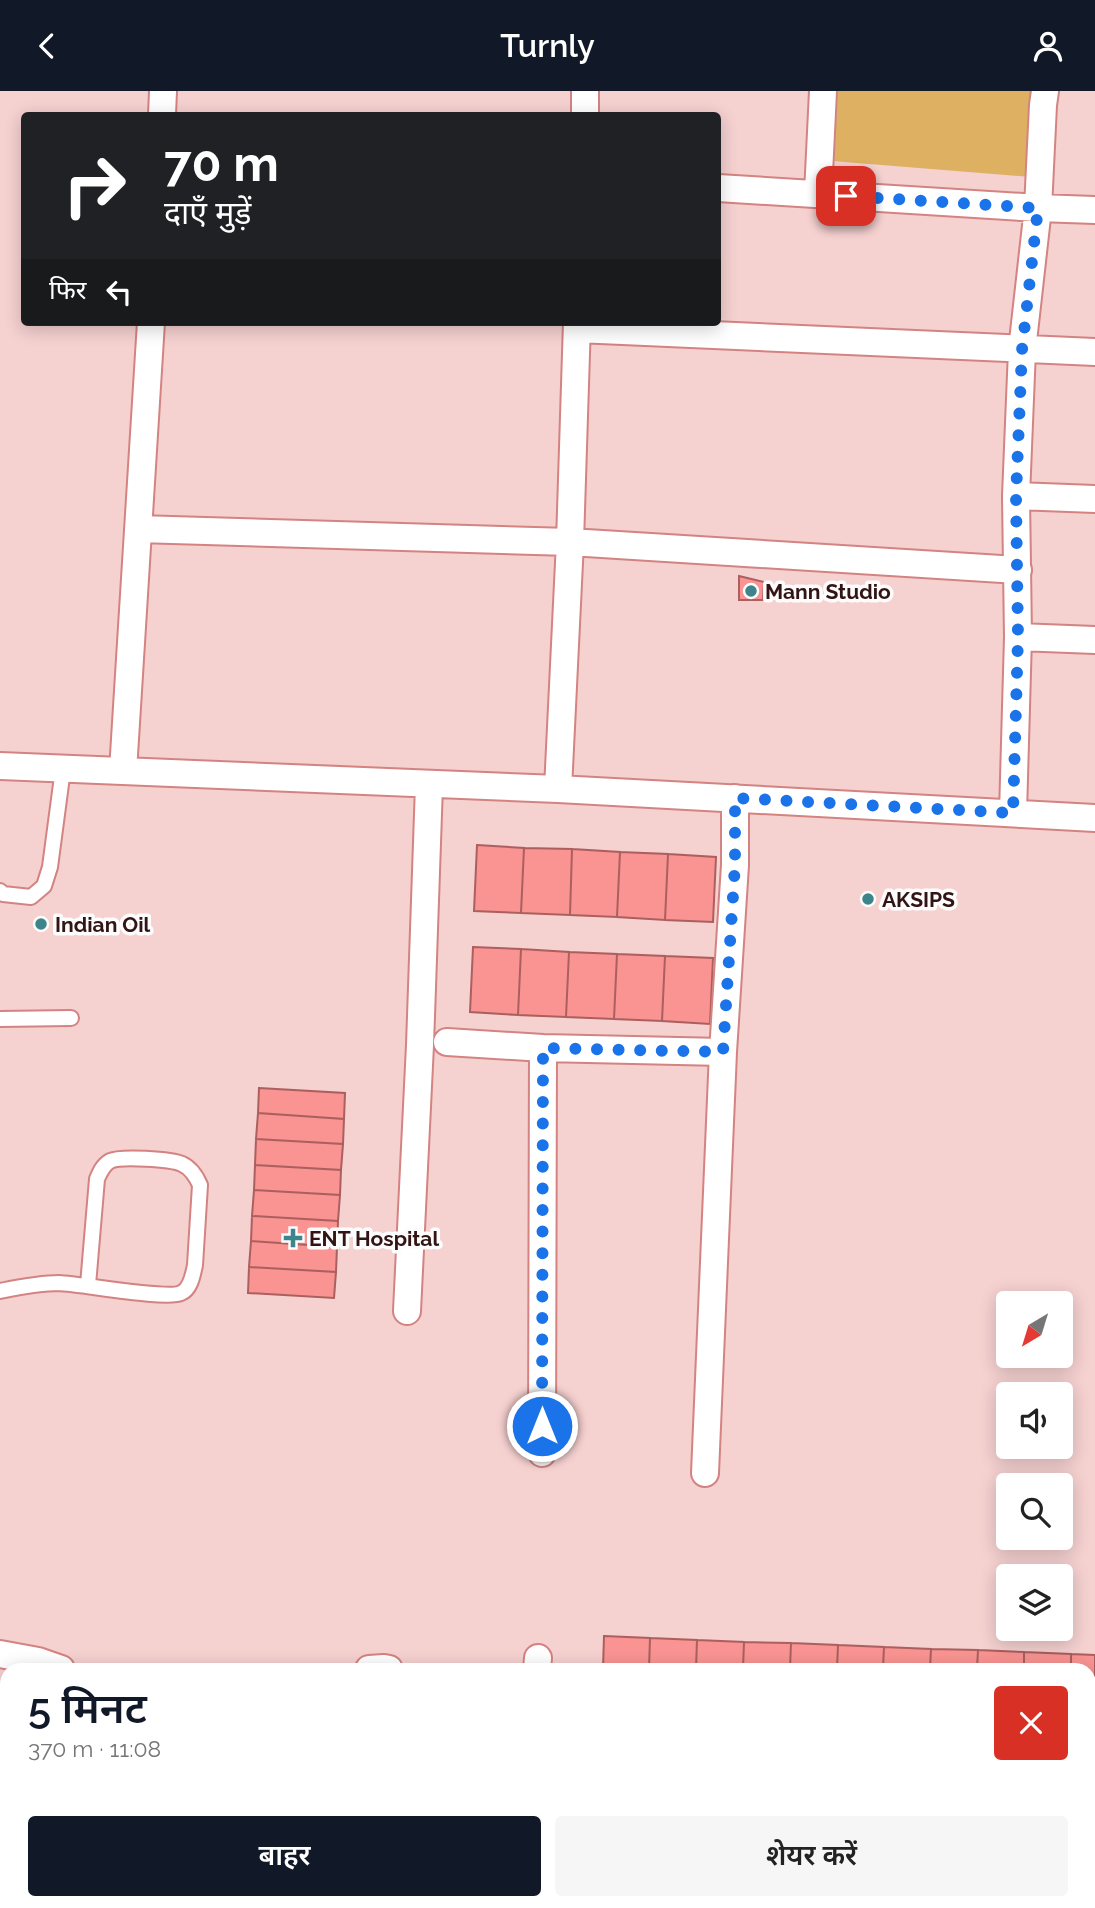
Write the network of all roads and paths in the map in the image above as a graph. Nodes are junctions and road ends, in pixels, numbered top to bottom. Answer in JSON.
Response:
{"nodes":[{"id":1,"x":163,"y":91,"type":"edge"},
{"id":2,"x":585,"y":91,"type":"edge"},
{"id":3,"x":823,"y":91,"type":"edge"},
{"id":4,"x":1045,"y":91,"type":"edge"},
{"id":5,"x":162,"y":112,"type":"edge"},
{"id":6,"x":584,"y":112,"type":"edge"},
{"id":7,"x":721,"y":188,"type":"edge"},
{"id":8,"x":818,"y":194,"type":"junction"},
{"id":9,"x":1038,"y":208,"type":"junction"},
{"id":10,"x":1095,"y":210,"type":"edge"},
{"id":11,"x":151,"y":326,"type":"edge"},
{"id":12,"x":577,"y":326,"type":"edge"},
{"id":13,"x":595,"y":326,"type":"edge"},
{"id":14,"x":1022,"y":350,"type":"junction"},
{"id":15,"x":1095,"y":352,"type":"edge"},
{"id":16,"x":1016,"y":496,"type":"junction"},
{"id":17,"x":1095,"y":499,"type":"edge"},
{"id":18,"x":138,"y":529,"type":"junction"},
{"id":19,"x":570,"y":542,"type":"junction"},
{"id":20,"x":1018,"y":570,"type":"junction"},
{"id":21,"x":1018,"y":637,"type":"junction"},
{"id":22,"x":1095,"y":641,"type":"edge"},
{"id":23,"x":0,"y":766,"type":"edge"},
{"id":24,"x":63,"y":769,"type":"junction"},
{"id":25,"x":123,"y":771,"type":"junction"},
{"id":26,"x":429,"y":785,"type":"junction"},
{"id":27,"x":558,"y":789,"type":"junction"},
{"id":28,"x":735,"y":798,"type":"junction"},
{"id":29,"x":1013,"y":813,"type":"junction"},
{"id":30,"x":1095,"y":818,"type":"edge"},
{"id":31,"x":0,"y":891,"type":"edge"},
{"id":32,"x":71,"y":1018,"type":"dead end"},
{"id":33,"x":0,"y":1019,"type":"edge"},
{"id":34,"x":447,"y":1042,"type":"dead end"},
{"id":35,"x":543,"y":1048,"type":"junction"},
{"id":36,"x":723,"y":1052,"type":"junction"},
{"id":37,"x":88,"y":1285,"type":"junction"},
{"id":38,"x":0,"y":1291,"type":"edge"},
{"id":39,"x":407,"y":1311,"type":"dead end"},
{"id":40,"x":542,"y":1453,"type":"dead end"},
{"id":41,"x":705,"y":1473,"type":"dead end"},
{"id":42,"x":0,"y":1654,"type":"edge"},
{"id":43,"x":44,"y":1663,"type":"edge"}],
"edges":[{"from":1,"to":5,"type":"street"},
{"from":2,"to":6,"type":"street"},
{"from":3,"to":8,"type":"street"},
{"from":4,"to":9,"type":"street"},
{"from":7,"to":8,"type":"street"},
{"from":8,"to":9,"type":"street"},
{"from":9,"to":10,"type":"street"},
{"from":9,"to":14,"type":"street"},
{"from":11,"to":18,"type":"street"},
{"from":12,"to":19,"type":"street"},
{"from":13,"to":14,"type":"street"},
{"from":14,"to":15,"type":"street"},
{"from":14,"to":16,"type":"street"},
{"from":16,"to":17,"type":"street"},
{"from":16,"to":20,"type":"street"},
{"from":18,"to":19,"type":"street"},
{"from":18,"to":25,"type":"street"},
{"from":19,"to":20,"type":"street"},
{"from":19,"to":27,"type":"street"},
{"from":20,"to":21,"type":"street"},
{"from":21,"to":22,"type":"street"},
{"from":21,"to":29,"type":"street"},
{"from":23,"to":24,"type":"street"},
{"from":24,"to":25,"type":"street"},
{"from":24,"to":31,"type":"lane"},
{"from":25,"to":26,"type":"street"},
{"from":26,"to":27,"type":"street"},
{"from":26,"to":39,"type":"street"},
{"from":27,"to":28,"type":"street"},
{"from":28,"to":29,"type":"street"},
{"from":28,"to":36,"type":"street"},
{"from":29,"to":30,"type":"street"},
{"from":32,"to":33,"type":"lane"},
{"from":34,"to":35,"type":"street"},
{"from":35,"to":36,"type":"street"},
{"from":35,"to":40,"type":"street"},
{"from":36,"to":41,"type":"street"},
{"from":37,"to":37,"type":"lane"},
{"from":37,"to":38,"type":"lane"},
{"from":42,"to":43,"type":"street"}]}
